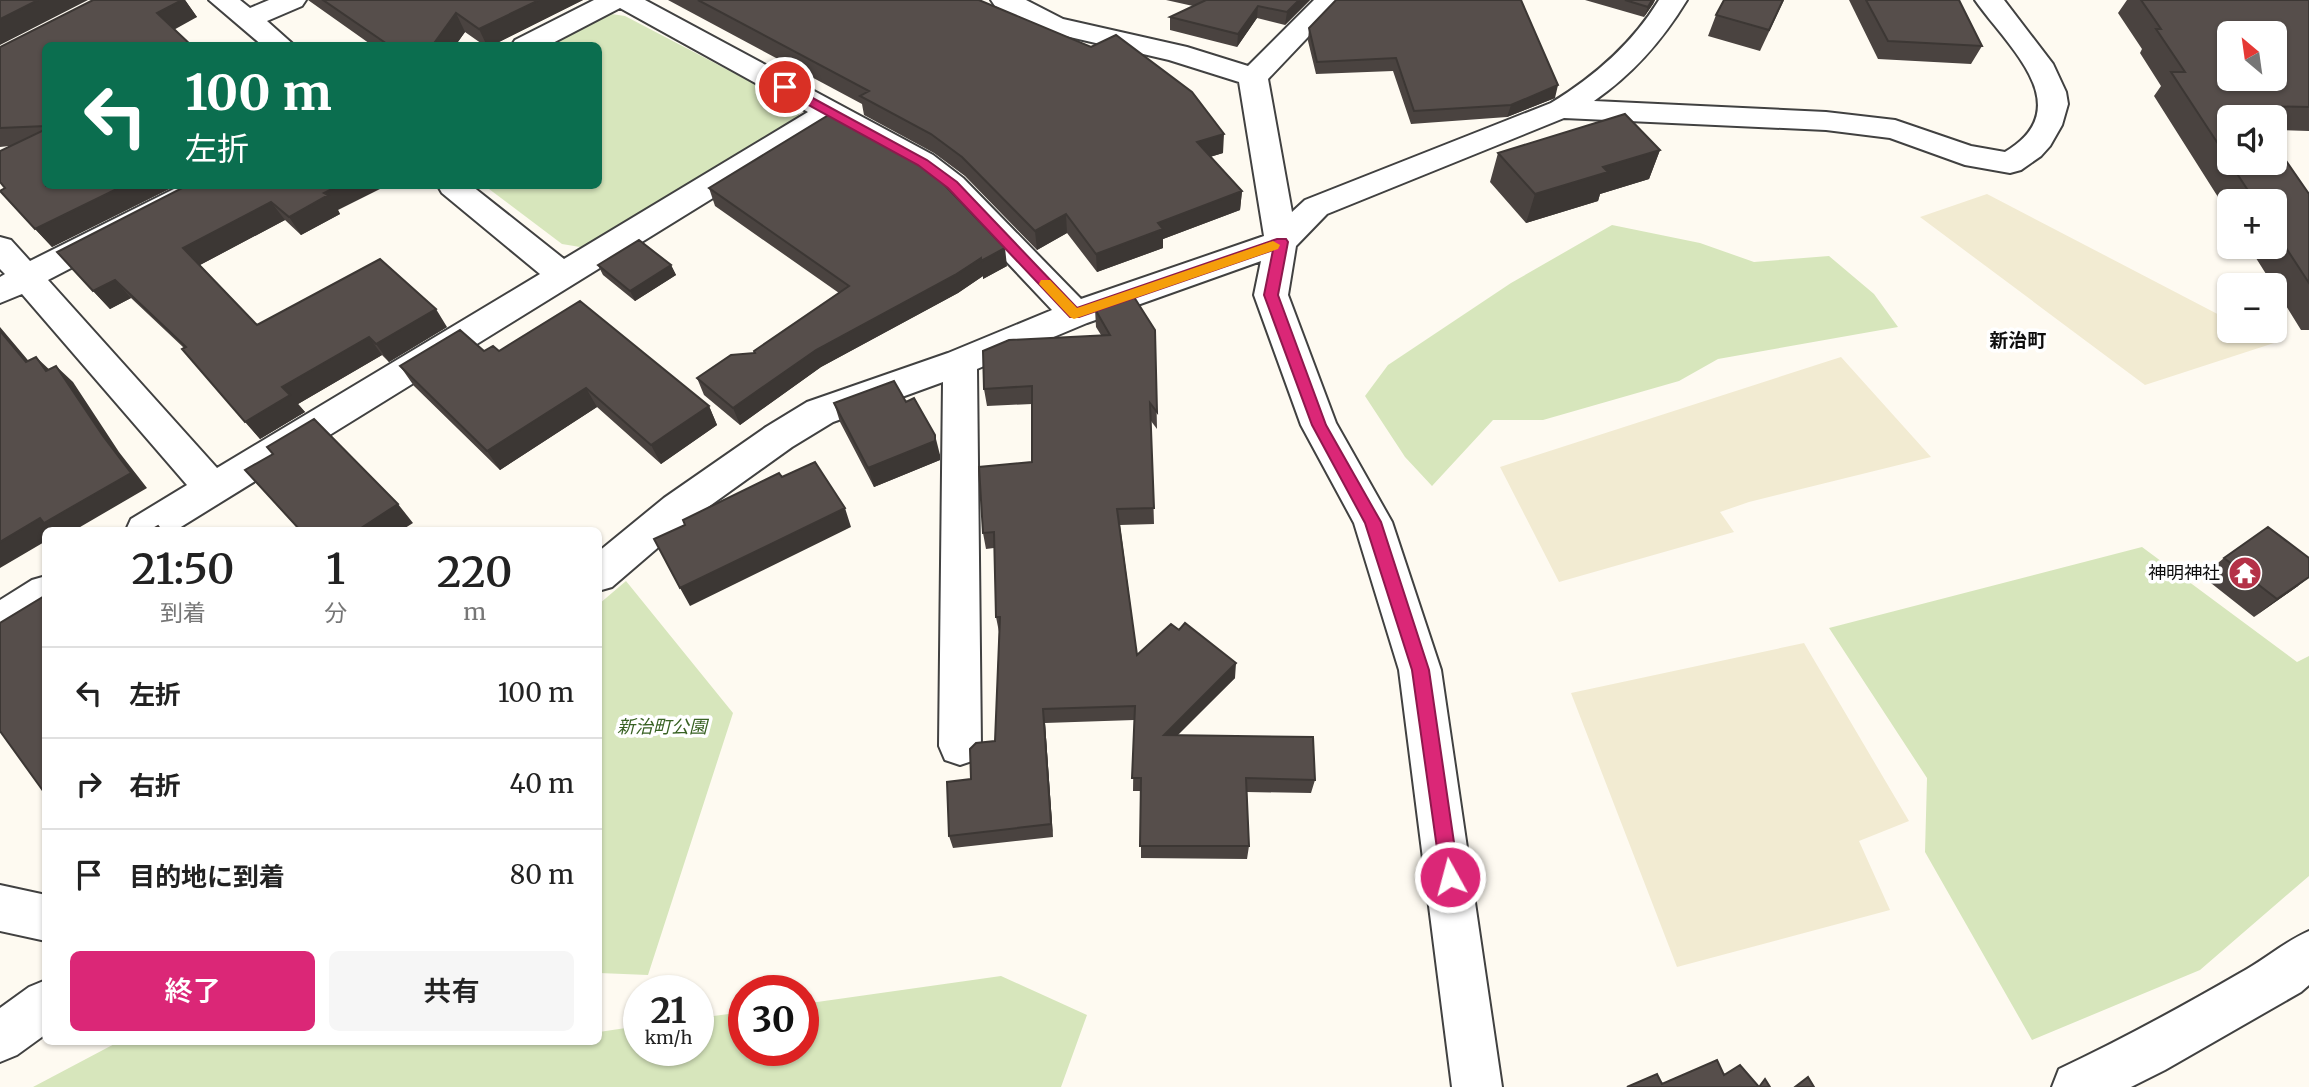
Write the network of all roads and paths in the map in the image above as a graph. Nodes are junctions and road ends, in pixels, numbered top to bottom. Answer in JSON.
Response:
{"nodes":[{"id":1,"x":223,"y":0,"type":"edge"},
{"id":2,"x":292,"y":0,"type":"edge"},
{"id":3,"x":615,"y":0,"type":"edge"},
{"id":4,"x":625,"y":0,"type":"edge"},
{"id":5,"x":1005,"y":0,"type":"edge"},
{"id":6,"x":1329,"y":0,"type":"edge"},
{"id":7,"x":1673,"y":0,"type":"edge"},
{"id":8,"x":1989,"y":0,"type":"edge"},
{"id":9,"x":249,"y":19,"type":"junction"},
{"id":10,"x":276,"y":42,"type":"edge"},
{"id":11,"x":533,"y":42,"type":"edge"},
{"id":12,"x":1254,"y":77,"type":"junction"},
{"id":13,"x":1561,"y":109,"type":"junction"},
{"id":14,"x":830,"y":112,"type":"junction"},
{"id":15,"x":198,"y":189,"type":"edge"},
{"id":16,"x":457,"y":189,"type":"edge"},
{"id":17,"x":1282,"y":242,"type":"junction"},
{"id":18,"x":0,"y":248,"type":"edge"},
{"id":19,"x":563,"y":275,"type":"junction"},
{"id":20,"x":13,"y":285,"type":"edge"},
{"id":21,"x":1074,"y":314,"type":"junction"},
{"id":22,"x":960,"y":362,"type":"junction"},
{"id":23,"x":212,"y":488,"type":"junction"},
{"id":24,"x":150,"y":527,"type":"edge"},
{"id":25,"x":602,"y":572,"type":"edge"},
{"id":26,"x":42,"y":595,"type":"edge"},
{"id":27,"x":0,"y":621,"type":"edge"},
{"id":28,"x":960,"y":747,"type":"dead end"},
{"id":29,"x":0,"y":908,"type":"edge"},
{"id":30,"x":42,"y":917,"type":"edge"},
{"id":31,"x":2309,"y":955,"type":"edge"},
{"id":32,"x":42,"y":1007,"type":"edge"},
{"id":33,"x":0,"y":1038,"type":"edge"},
{"id":34,"x":1477,"y":1087,"type":"edge"},
{"id":35,"x":2077,"y":1087,"type":"edge"}],
"edges":[{"from":1,"to":9,"type":"street"},
{"from":2,"to":9,"type":"street"},
{"from":3,"to":11,"type":"street"},
{"from":4,"to":14,"type":"street"},
{"from":5,"to":12,"type":"street"},
{"from":6,"to":12,"type":"street"},
{"from":7,"to":13,"type":"street"},
{"from":8,"to":13,"type":"street"},
{"from":9,"to":10,"type":"street"},
{"from":12,"to":17,"type":"street"},
{"from":13,"to":17,"type":"street"},
{"from":14,"to":19,"type":"street"},
{"from":14,"to":21,"type":"street"},
{"from":15,"to":20,"type":"street"},
{"from":16,"to":19,"type":"street"},
{"from":17,"to":21,"type":"street"},
{"from":17,"to":34,"type":"street"},
{"from":18,"to":20,"type":"street"},
{"from":19,"to":23,"type":"street"},
{"from":20,"to":23,"type":"street"},
{"from":21,"to":22,"type":"street"},
{"from":22,"to":25,"type":"street"},
{"from":22,"to":28,"type":"street"},
{"from":23,"to":24,"type":"street"},
{"from":26,"to":27,"type":"street"},
{"from":29,"to":30,"type":"street"},
{"from":31,"to":35,"type":"street"},
{"from":32,"to":33,"type":"street"}]}
